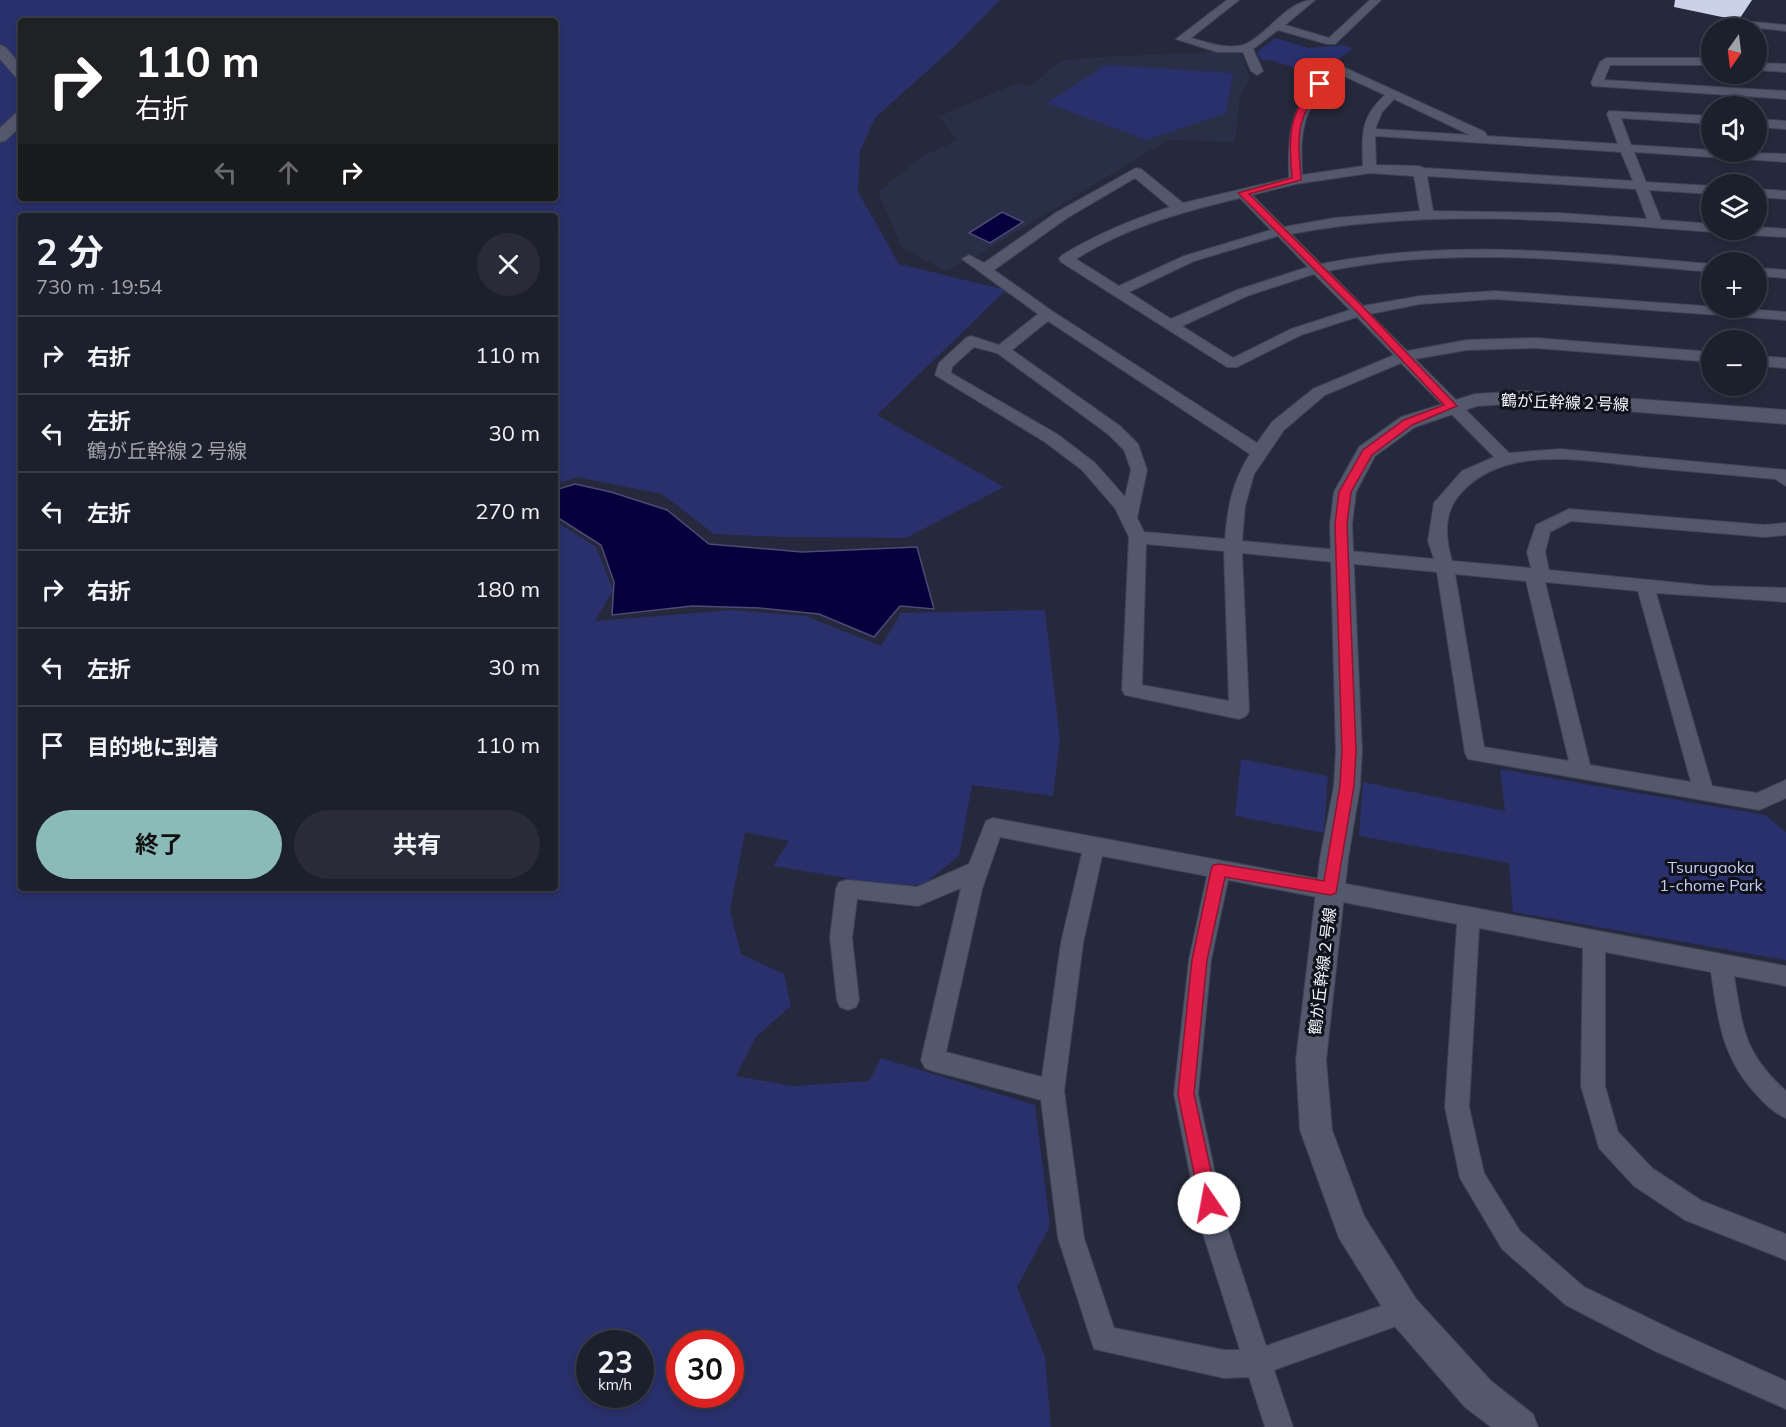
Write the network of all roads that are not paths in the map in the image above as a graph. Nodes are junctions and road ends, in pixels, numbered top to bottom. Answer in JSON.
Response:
{"nodes":[{"id":1,"x":1234,"y":0,"type":"edge"},
{"id":2,"x":1310,"y":0,"type":"edge"},
{"id":3,"x":1376,"y":0,"type":"edge"},
{"id":4,"x":1277,"y":26,"type":"junction"},
{"id":5,"x":1767,"y":26,"type":"edge"},
{"id":6,"x":1786,"y":28,"type":"edge"},
{"id":7,"x":1247,"y":48,"type":"junction"},
{"id":8,"x":0,"y":50,"type":"edge"},
{"id":9,"x":1701,"y":61,"type":"edge"},
{"id":10,"x":1767,"y":67,"type":"edge"},
{"id":11,"x":1786,"y":68,"type":"edge"},
{"id":12,"x":18,"y":71,"type":"edge"},
{"id":13,"x":1257,"y":71,"type":"dead end"},
{"id":14,"x":1740,"y":88,"type":"junction"},
{"id":15,"x":1393,"y":94,"type":"junction"},
{"id":16,"x":1786,"y":95,"type":"edge"},
{"id":17,"x":1744,"y":96,"type":"edge"},
{"id":18,"x":1701,"y":119,"type":"edge"},
{"id":19,"x":18,"y":120,"type":"edge"},
{"id":20,"x":1767,"y":124,"type":"edge"},
{"id":21,"x":1786,"y":125,"type":"edge"},
{"id":22,"x":1368,"y":132,"type":"junction"},
{"id":23,"x":0,"y":138,"type":"edge"},
{"id":24,"x":1489,"y":140,"type":"junction"},
{"id":25,"x":1625,"y":148,"type":"junction"},
{"id":26,"x":1786,"y":158,"type":"edge"},
{"id":27,"x":1370,"y":169,"type":"junction"},
{"id":28,"x":1419,"y":170,"type":"junction"},
{"id":29,"x":1296,"y":180,"type":"junction"},
{"id":30,"x":1641,"y":186,"type":"junction"},
{"id":31,"x":1701,"y":189,"type":"edge"},
{"id":32,"x":1243,"y":193,"type":"junction"},
{"id":33,"x":1767,"y":194,"type":"edge"},
{"id":34,"x":1786,"y":195,"type":"edge"},
{"id":35,"x":1180,"y":208,"type":"junction"},
{"id":36,"x":1427,"y":213,"type":"junction"},
{"id":37,"x":1656,"y":224,"type":"junction"},
{"id":38,"x":1701,"y":227,"type":"edge"},
{"id":39,"x":1280,"y":230,"type":"junction"},
{"id":40,"x":1767,"y":233,"type":"edge"},
{"id":41,"x":1786,"y":234,"type":"edge"},
{"id":42,"x":969,"y":259,"type":"dead end"},
{"id":43,"x":1701,"y":267,"type":"edge"},
{"id":44,"x":1317,"y":269,"type":"junction"},
{"id":45,"x":984,"y":270,"type":"junction"},
{"id":46,"x":1767,"y":273,"type":"edge"},
{"id":47,"x":1786,"y":274,"type":"edge"},
{"id":48,"x":1118,"y":292,"type":"junction"},
{"id":49,"x":1362,"y":311,"type":"junction"},
{"id":50,"x":1047,"y":314,"type":"junction"},
{"id":51,"x":1786,"y":316,"type":"edge"},
{"id":52,"x":1171,"y":325,"type":"junction"},
{"id":53,"x":1002,"y":350,"type":"junction"},
{"id":54,"x":1404,"y":356,"type":"junction"},
{"id":55,"x":1701,"y":356,"type":"edge"},
{"id":56,"x":1767,"y":362,"type":"edge"},
{"id":57,"x":1786,"y":363,"type":"edge"},
{"id":58,"x":1452,"y":406,"type":"junction"},
{"id":59,"x":1786,"y":417,"type":"edge"},
{"id":60,"x":1258,"y":452,"type":"junction"},
{"id":61,"x":1505,"y":459,"type":"junction"},
{"id":62,"x":1786,"y":480,"type":"edge"},
{"id":63,"x":1129,"y":518,"type":"junction"},
{"id":64,"x":1786,"y":529,"type":"edge"},
{"id":65,"x":1138,"y":537,"type":"junction"},
{"id":66,"x":1233,"y":546,"type":"junction"},
{"id":67,"x":1342,"y":557,"type":"junction"},
{"id":68,"x":1445,"y":567,"type":"junction"},
{"id":69,"x":1538,"y":575,"type":"junction"},
{"id":70,"x":1645,"y":586,"type":"junction"},
{"id":71,"x":1784,"y":597,"type":"edge"},
{"id":72,"x":1582,"y":772,"type":"junction"},
{"id":73,"x":1786,"y":788,"type":"edge"},
{"id":74,"x":1704,"y":793,"type":"junction"},
{"id":75,"x":1094,"y":847,"type":"junction"},
{"id":76,"x":978,"y":870,"type":"junction"},
{"id":77,"x":1219,"y":870,"type":"junction"},
{"id":78,"x":1331,"y":889,"type":"junction"},
{"id":79,"x":1469,"y":916,"type":"junction"},
{"id":80,"x":1594,"y":940,"type":"junction"},
{"id":81,"x":1721,"y":963,"type":"junction"},
{"id":82,"x":1786,"y":976,"type":"edge"},
{"id":83,"x":848,"y":1000,"type":"dead end"},
{"id":84,"x":1052,"y":1091,"type":"junction"},
{"id":85,"x":1786,"y":1106,"type":"edge"},
{"id":86,"x":1786,"y":1247,"type":"edge"},
{"id":87,"x":1404,"y":1311,"type":"junction"},
{"id":88,"x":1257,"y":1363,"type":"junction"},
{"id":89,"x":1786,"y":1395,"type":"edge"},
{"id":90,"x":1279,"y":1427,"type":"edge"},
{"id":91,"x":1520,"y":1427,"type":"edge"}],
"edges":[{"from":1,"to":7,"type":"street"},
{"from":2,"to":4,"type":"street"},
{"from":3,"to":4,"type":"street"},
{"from":4,"to":7,"type":"street"},
{"from":5,"to":6,"type":"street"},
{"from":7,"to":13,"type":"street"},
{"from":8,"to":12,"type":"street"},
{"from":9,"to":14,"type":"street"},
{"from":10,"to":11,"type":"street"},
{"from":14,"to":16,"type":"street"},
{"from":14,"to":17,"type":"street"},
{"from":15,"to":22,"type":"street"},
{"from":15,"to":24,"type":"street"},
{"from":15,"to":29,"type":"street"},
{"from":18,"to":25,"type":"street"},
{"from":19,"to":23,"type":"street"},
{"from":20,"to":21,"type":"street"},
{"from":22,"to":24,"type":"street"},
{"from":22,"to":27,"type":"street"},
{"from":24,"to":25,"type":"street"},
{"from":25,"to":26,"type":"street"},
{"from":25,"to":30,"type":"street"},
{"from":27,"to":28,"type":"street"},
{"from":27,"to":29,"type":"street"},
{"from":28,"to":30,"type":"street"},
{"from":28,"to":36,"type":"street"},
{"from":29,"to":32,"type":"street"},
{"from":30,"to":31,"type":"street"},
{"from":30,"to":37,"type":"street"},
{"from":32,"to":35,"type":"street"},
{"from":32,"to":39,"type":"street"},
{"from":33,"to":34,"type":"street"},
{"from":35,"to":45,"type":"street"},
{"from":35,"to":48,"type":"street"},
{"from":36,"to":37,"type":"street"},
{"from":36,"to":39,"type":"street"},
{"from":37,"to":38,"type":"street"},
{"from":39,"to":44,"type":"street"},
{"from":39,"to":48,"type":"street"},
{"from":40,"to":41,"type":"street"},
{"from":42,"to":45,"type":"street"},
{"from":43,"to":44,"type":"street"},
{"from":44,"to":49,"type":"street"},
{"from":44,"to":52,"type":"street"},
{"from":45,"to":50,"type":"street"},
{"from":46,"to":47,"type":"street"},
{"from":48,"to":52,"type":"street"},
{"from":49,"to":51,"type":"street"},
{"from":49,"to":52,"type":"street"},
{"from":49,"to":54,"type":"street"},
{"from":50,"to":53,"type":"street"},
{"from":50,"to":60,"type":"street"},
{"from":53,"to":63,"type":"street"},
{"from":53,"to":63,"type":"street"},
{"from":54,"to":55,"type":"street"},
{"from":54,"to":58,"type":"street"},
{"from":54,"to":60,"type":"street"},
{"from":56,"to":57,"type":"street"},
{"from":58,"to":59,"type":"street","name":"鶴が丘幹線２号線"},
{"from":58,"to":61,"type":"street"},
{"from":58,"to":67,"type":"street","name":"鶴が丘幹線２号線"},
{"from":60,"to":66,"type":"street"},
{"from":61,"to":62,"type":"street"},
{"from":61,"to":68,"type":"street"},
{"from":63,"to":65,"type":"street"},
{"from":64,"to":69,"type":"street"},
{"from":65,"to":66,"type":"street"},
{"from":65,"to":66,"type":"street"},
{"from":66,"to":67,"type":"street"},
{"from":67,"to":68,"type":"street"},
{"from":67,"to":78,"type":"street","name":"鶴が丘幹線２号線"},
{"from":68,"to":69,"type":"street"},
{"from":68,"to":72,"type":"street"},
{"from":69,"to":70,"type":"street"},
{"from":69,"to":72,"type":"street"},
{"from":70,"to":71,"type":"street"},
{"from":70,"to":74,"type":"street"},
{"from":72,"to":74,"type":"street"},
{"from":73,"to":74,"type":"street"},
{"from":75,"to":76,"type":"street"},
{"from":75,"to":77,"type":"street"},
{"from":75,"to":84,"type":"street"},
{"from":76,"to":83,"type":"street"},
{"from":76,"to":84,"type":"street"},
{"from":77,"to":78,"type":"street"},
{"from":77,"to":88,"type":"street"},
{"from":78,"to":79,"type":"street"},
{"from":78,"to":87,"type":"street","name":"鶴が丘幹線２号線"},
{"from":79,"to":80,"type":"street"},
{"from":79,"to":89,"type":"street"},
{"from":80,"to":81,"type":"street"},
{"from":80,"to":86,"type":"street"},
{"from":81,"to":82,"type":"street"},
{"from":81,"to":85,"type":"street"},
{"from":84,"to":88,"type":"street"},
{"from":87,"to":88,"type":"street"},
{"from":87,"to":91,"type":"street","name":"鶴が丘幹線２号線"},
{"from":88,"to":90,"type":"street"}]}
